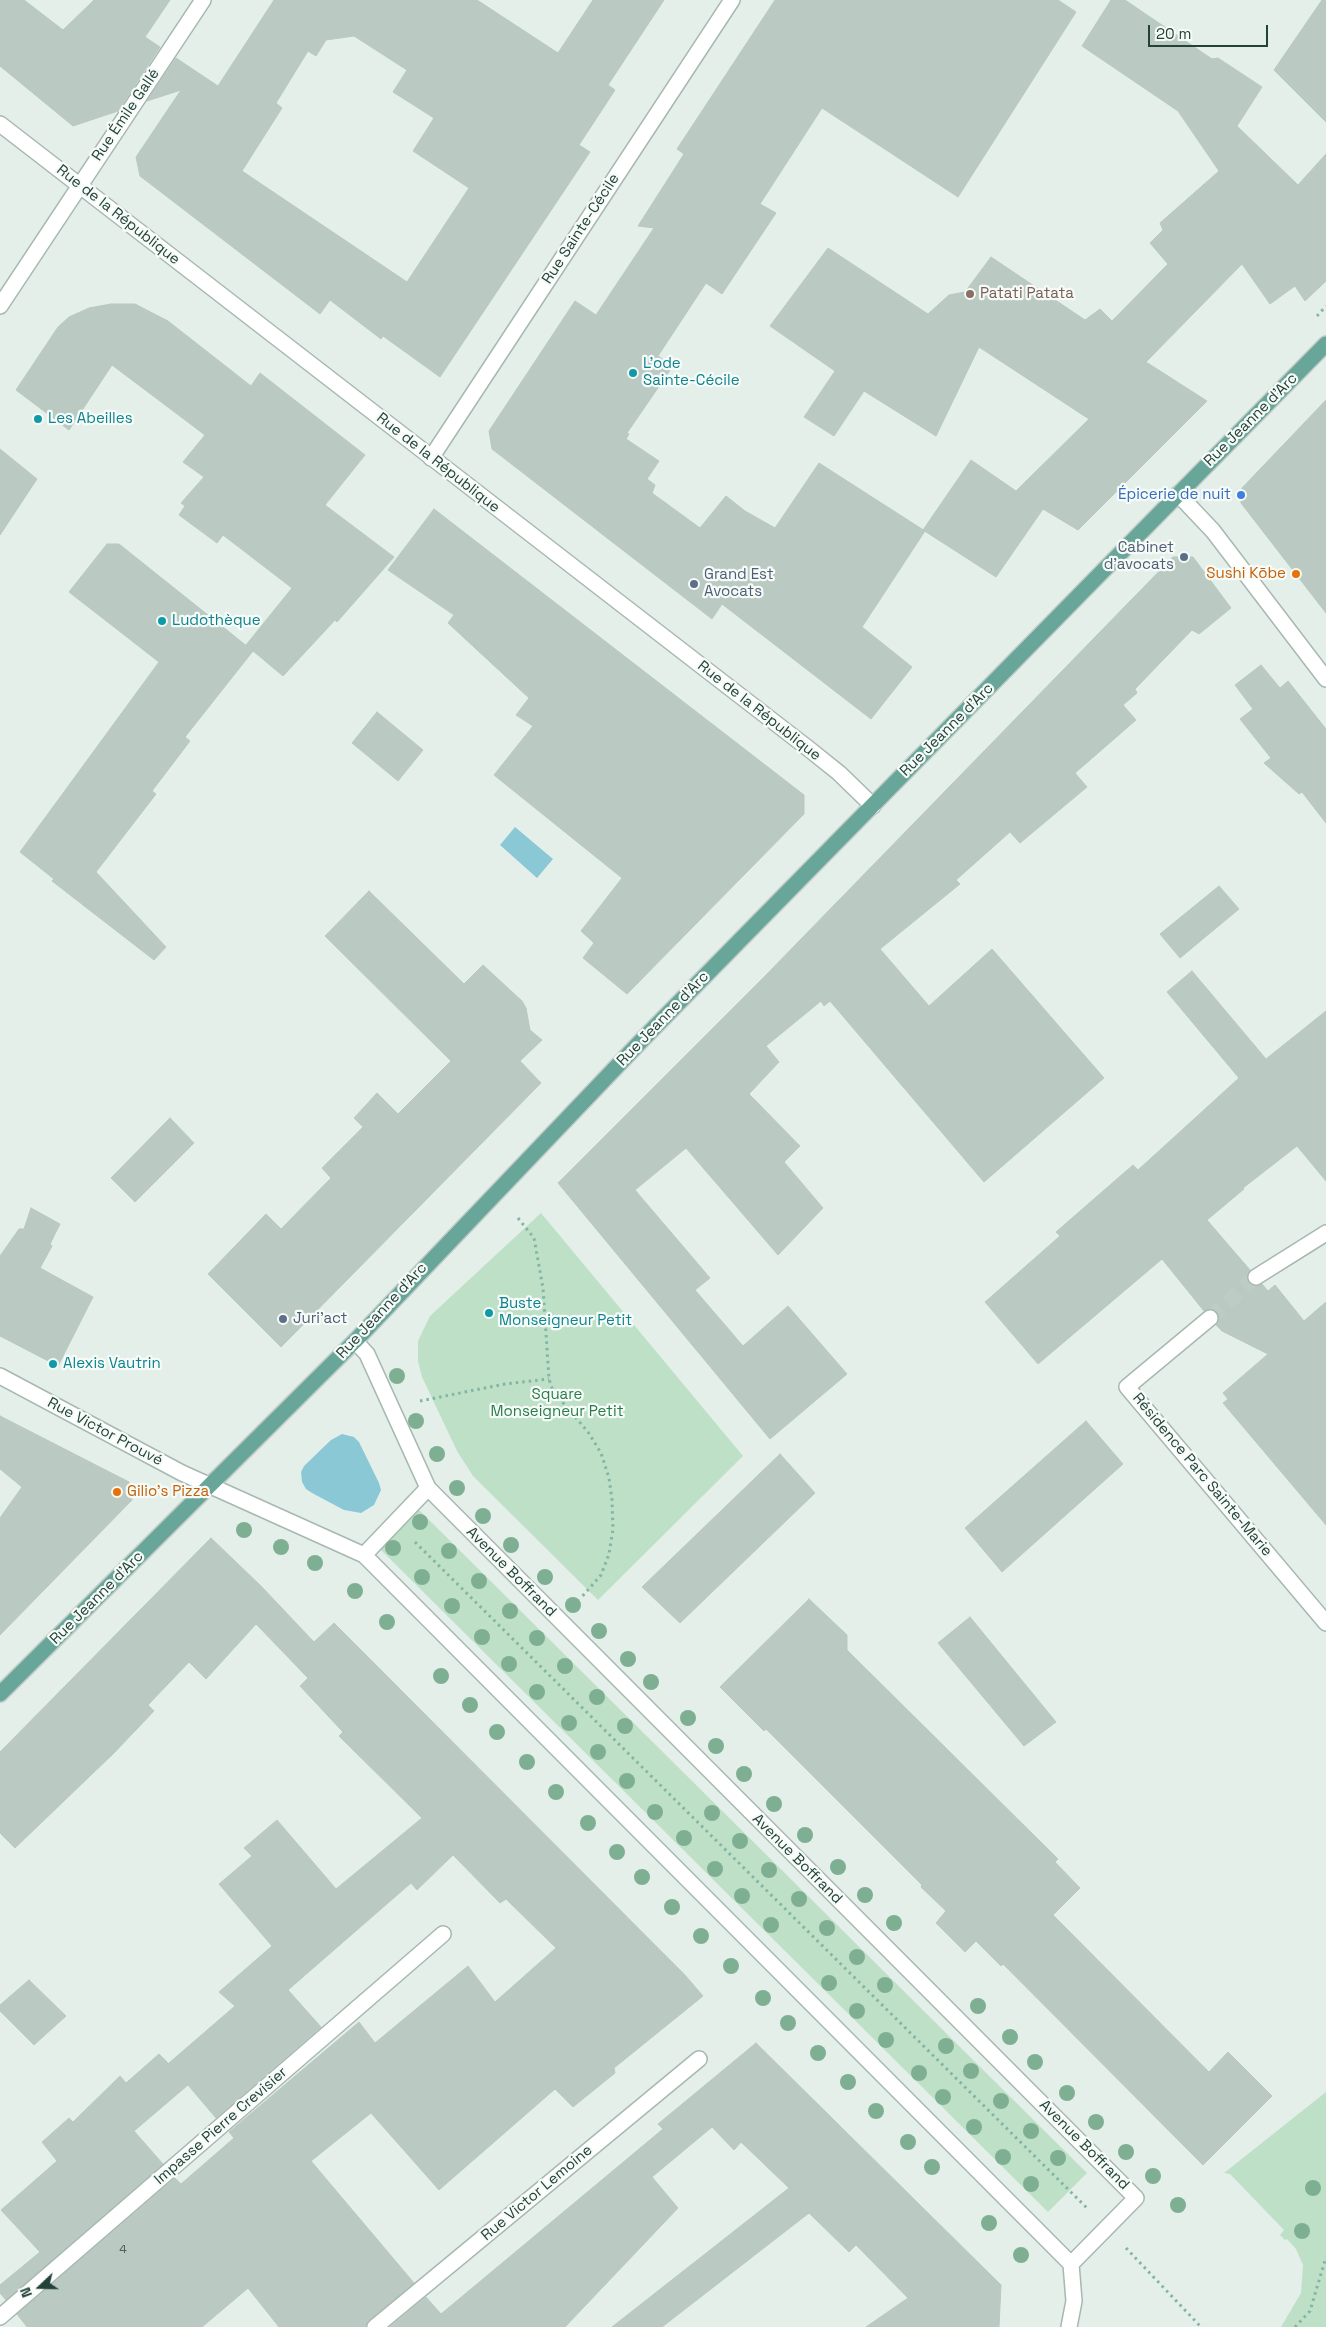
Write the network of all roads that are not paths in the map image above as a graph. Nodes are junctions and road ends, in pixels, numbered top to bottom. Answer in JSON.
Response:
{"nodes":[{"id":1,"x":203,"y":0,"type":"edge"},
{"id":2,"x":732,"y":0,"type":"edge"},
{"id":3,"x":0,"y":124,"type":"edge"},
{"id":4,"x":80,"y":185,"type":"junction"},
{"id":5,"x":0,"y":306,"type":"edge"},
{"id":6,"x":1326,"y":344,"type":"edge"},
{"id":7,"x":431,"y":458,"type":"junction"},
{"id":8,"x":1178,"y":494,"type":"junction"},
{"id":9,"x":1326,"y":679,"type":"edge"},
{"id":10,"x":873,"y":806,"type":"junction"},
{"id":11,"x":1322,"y":1235,"type":"edge"},
{"id":12,"x":1256,"y":1277,"type":"tunnel mouth"},
{"id":13,"x":1210,"y":1318,"type":"tunnel mouth"},
{"id":14,"x":355,"y":1341,"type":"junction"},
{"id":15,"x":0,"y":1376,"type":"edge"},
{"id":16,"x":210,"y":1486,"type":"junction"},
{"id":17,"x":428,"y":1488,"type":"junction"},
{"id":18,"x":364,"y":1555,"type":"junction"},
{"id":19,"x":1326,"y":1623,"type":"edge"},
{"id":20,"x":0,"y":1694,"type":"edge"},
{"id":21,"x":443,"y":1934,"type":"dead end"},
{"id":22,"x":699,"y":2059,"type":"dead end"},
{"id":23,"x":1071,"y":2264,"type":"junction"},
{"id":24,"x":0,"y":2317,"type":"edge"},
{"id":25,"x":375,"y":2327,"type":"edge"},
{"id":26,"x":1069,"y":2327,"type":"edge"}],
"edges":[{"from":1,"to":4,"type":"street","name":"Rue Émile Gallé"},
{"from":2,"to":7,"type":"street","name":"Rue Sainte-Cécile"},
{"from":3,"to":4,"type":"street","name":"Rue de la République"},
{"from":4,"to":5,"type":"street","name":"Rue Émile Gallé"},
{"from":4,"to":7,"type":"street","name":"Rue de la République"},
{"from":6,"to":8,"type":"main road","name":"Rue Jeanne d'Arc"},
{"from":7,"to":10,"type":"street","name":"Rue de la République"},
{"from":8,"to":9,"type":"street"},
{"from":8,"to":10,"type":"main road","name":"Rue Jeanne d'Arc"},
{"from":10,"to":14,"type":"main road","name":"Rue Jeanne d'Arc"},
{"from":11,"to":12,"type":"street"},
{"from":13,"to":19,"type":"street","name":"Résidence Parc Sainte-Marie"},
{"from":14,"to":16,"type":"main road","name":"Rue Jeanne d'Arc"},
{"from":14,"to":17,"type":"street","name":"Avenue Boffrand"},
{"from":15,"to":16,"type":"street","name":"Rue Victor Prouvé"},
{"from":16,"to":18,"type":"street"},
{"from":16,"to":20,"type":"main road","name":"Rue Jeanne d'Arc"},
{"from":17,"to":18,"type":"street"},
{"from":17,"to":23,"type":"street","name":"Avenue Boffrand"},
{"from":18,"to":23,"type":"street"},
{"from":21,"to":24,"type":"street","name":"Impasse Pierre Crevisier"},
{"from":22,"to":25,"type":"street","name":"Rue Victor Lemoine"},
{"from":23,"to":26,"type":"street"}]}
